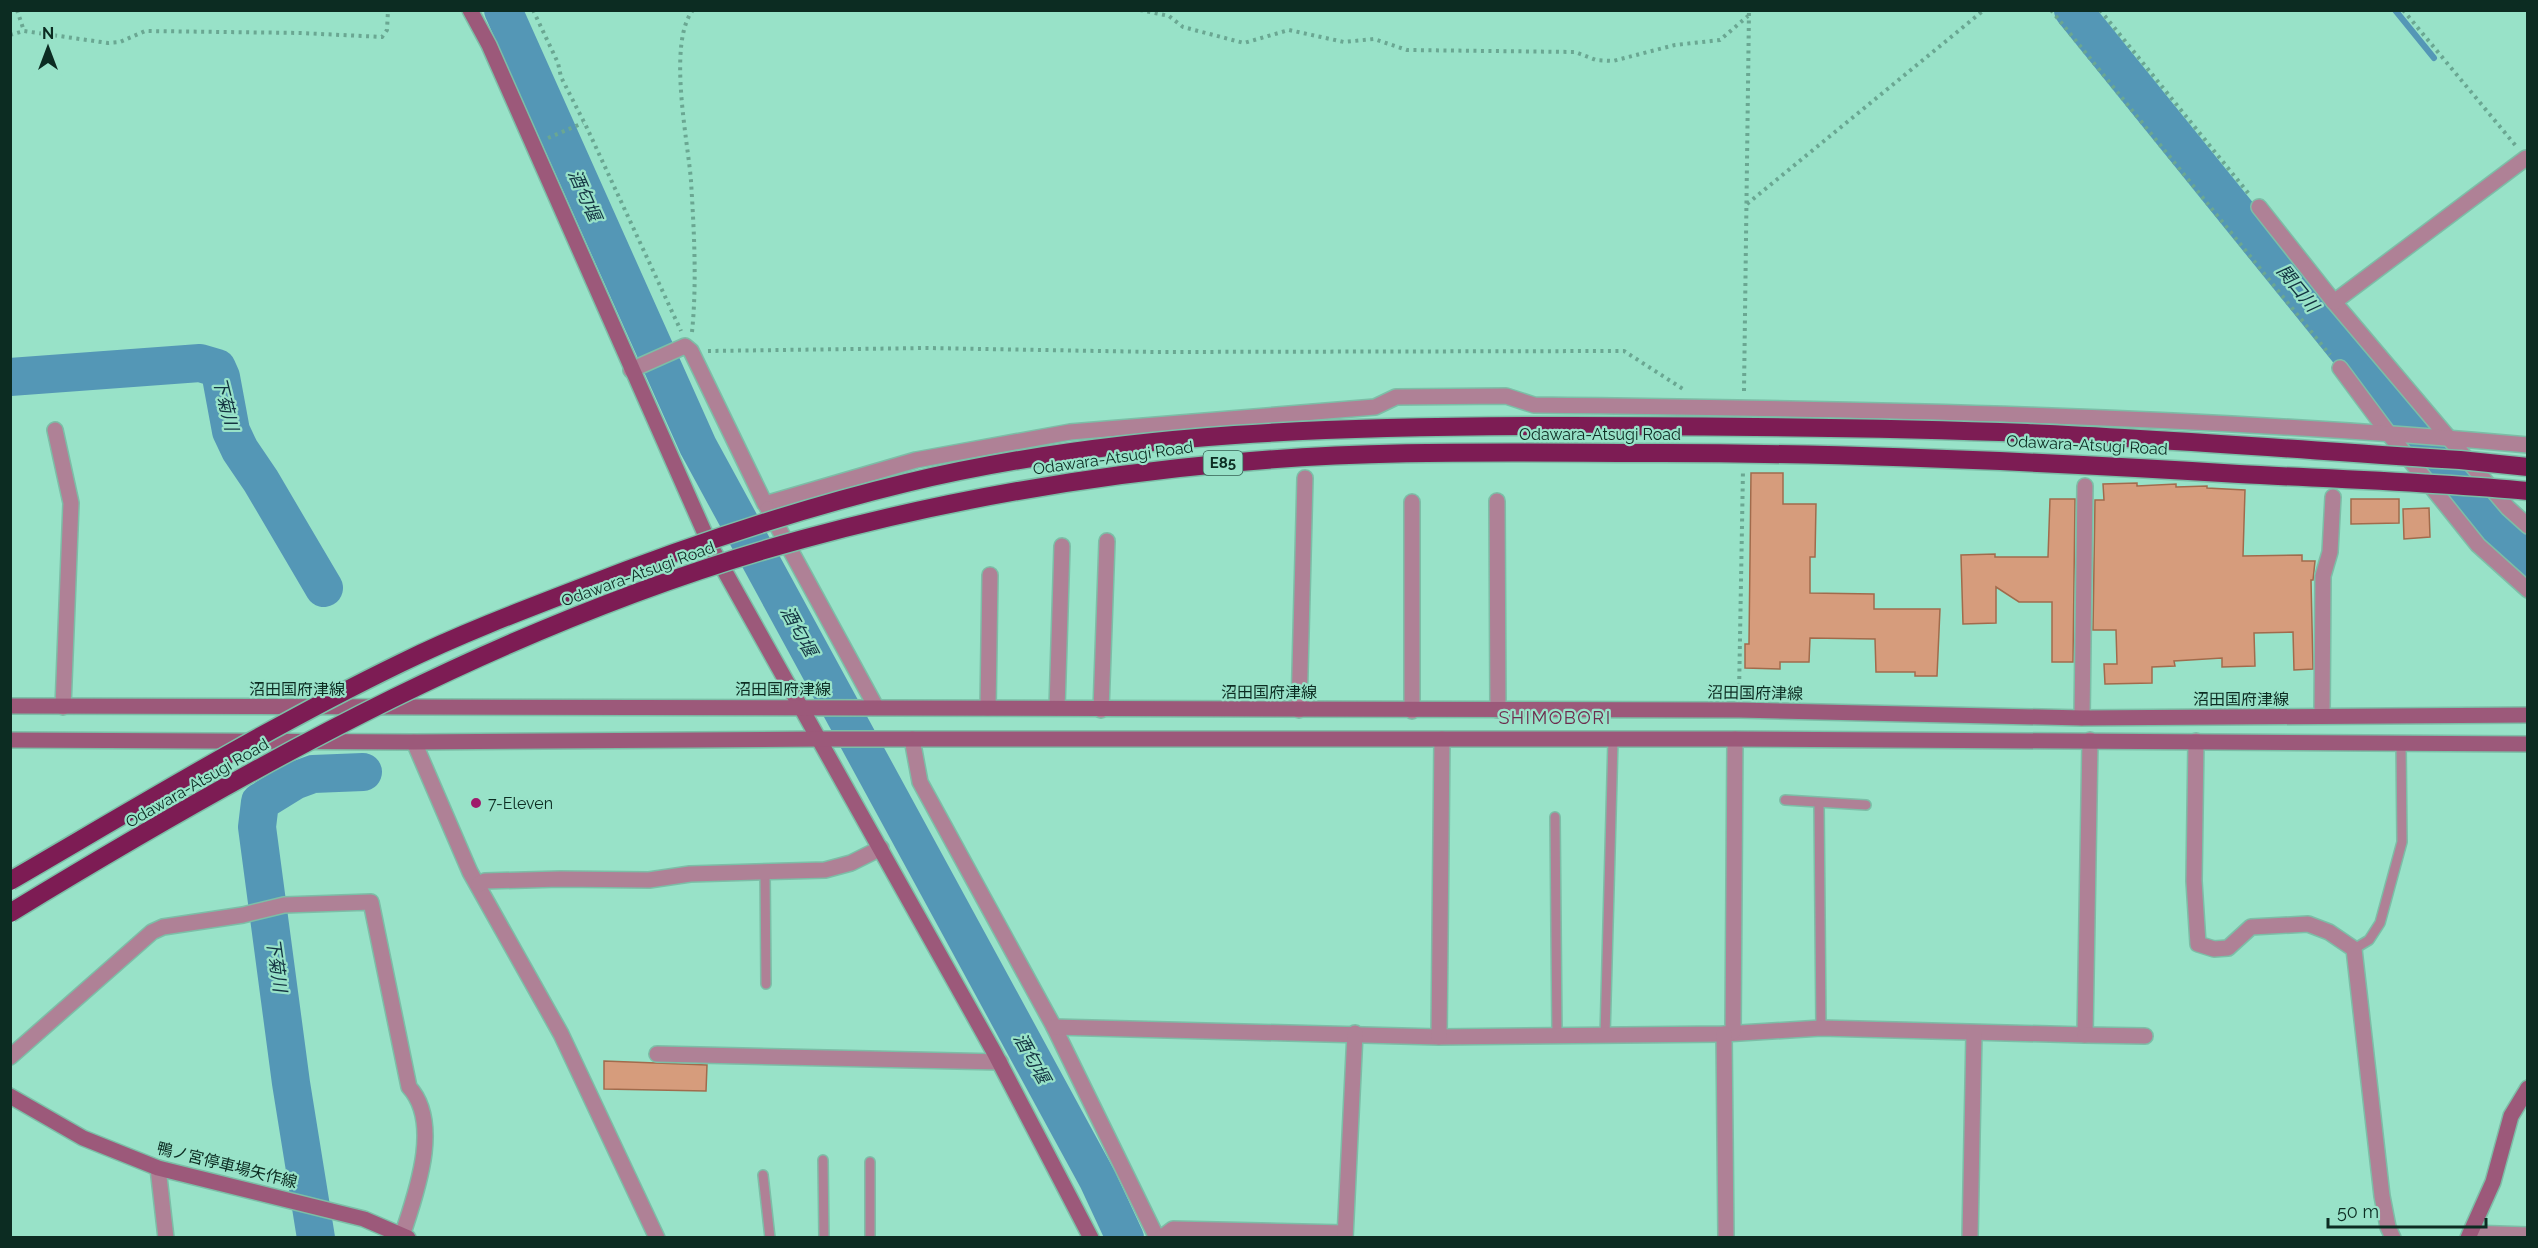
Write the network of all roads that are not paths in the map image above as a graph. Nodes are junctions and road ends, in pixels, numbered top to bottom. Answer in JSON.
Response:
{"nodes":[{"id":1,"x":470,"y":10,"type":"edge"},
{"id":2,"x":2526,"y":158,"type":"road end"},
{"id":3,"x":2259,"y":207,"type":"road end"},
{"id":4,"x":2334,"y":302,"type":"junction"},
{"id":5,"x":2340,"y":368,"type":"road end"},
{"id":6,"x":631,"y":370,"type":"junction"},
{"id":7,"x":55,"y":430,"type":"dead end"},
{"id":8,"x":2392,"y":434,"type":"junction"},
{"id":9,"x":2449,"y":438,"type":"junction"},
{"id":10,"x":2528,"y":445,"type":"edge"},
{"id":11,"x":2528,"y":467,"type":"edge"},
{"id":12,"x":1305,"y":478,"type":"dead end"},
{"id":13,"x":2085,"y":486,"type":"dead end"},
{"id":14,"x":2528,"y":491,"type":"edge"},
{"id":15,"x":2333,"y":497,"type":"dead end"},
{"id":16,"x":1497,"y":501,"type":"dead end"},
{"id":17,"x":1412,"y":502,"type":"dead end"},
{"id":18,"x":765,"y":504,"type":"junction"},
{"id":19,"x":2528,"y":526,"type":"edge"},
{"id":20,"x":1107,"y":541,"type":"dead end"},
{"id":21,"x":1062,"y":546,"type":"dead end"},
{"id":22,"x":990,"y":575,"type":"dead end"},
{"id":23,"x":2528,"y":590,"type":"edge"},
{"id":24,"x":10,"y":706,"type":"edge"},
{"id":25,"x":63,"y":707,"type":"junction"},
{"id":26,"x":806,"y":707,"type":"junction"},
{"id":27,"x":876,"y":707,"type":"junction"},
{"id":28,"x":988,"y":708,"type":"junction"},
{"id":29,"x":1057,"y":708,"type":"junction"},
{"id":30,"x":1101,"y":710,"type":"junction"},
{"id":31,"x":1299,"y":710,"type":"junction"},
{"id":32,"x":1498,"y":710,"type":"junction"},
{"id":33,"x":1412,"y":711,"type":"junction"},
{"id":34,"x":2528,"y":715,"type":"edge"},
{"id":35,"x":2322,"y":717,"type":"junction"},
{"id":36,"x":2082,"y":718,"type":"junction"},
{"id":37,"x":825,"y":739,"type":"junction"},
{"id":38,"x":912,"y":739,"type":"junction"},
{"id":39,"x":1442,"y":739,"type":"junction"},
{"id":40,"x":1735,"y":739,"type":"junction"},
{"id":41,"x":10,"y":740,"type":"edge"},
{"id":42,"x":1612,"y":740,"type":"junction"},
{"id":43,"x":2090,"y":740,"type":"junction"},
{"id":44,"x":2196,"y":741,"type":"junction"},
{"id":45,"x":414,"y":742,"type":"junction"},
{"id":46,"x":2401,"y":743,"type":"junction"},
{"id":47,"x":2528,"y":744,"type":"edge"},
{"id":48,"x":1785,"y":800,"type":"dead end"},
{"id":49,"x":1820,"y":803,"type":"junction"},
{"id":50,"x":1866,"y":805,"type":"dead end"},
{"id":51,"x":1555,"y":816,"type":"dead end"},
{"id":52,"x":881,"y":848,"type":"junction"},
{"id":53,"x":765,"y":872,"type":"junction"},
{"id":54,"x":10,"y":881,"type":"edge"},
{"id":55,"x":479,"y":884,"type":"junction"},
{"id":56,"x":10,"y":913,"type":"edge"},
{"id":57,"x":2354,"y":949,"type":"junction"},
{"id":58,"x":766,"y":984,"type":"dead end"},
{"id":59,"x":1054,"y":1027,"type":"junction"},
{"id":60,"x":1821,"y":1028,"type":"junction"},
{"id":61,"x":1355,"y":1033,"type":"junction"},
{"id":62,"x":1729,"y":1033,"type":"junction"},
{"id":63,"x":1974,"y":1033,"type":"junction"},
{"id":64,"x":2085,"y":1035,"type":"junction"},
{"id":65,"x":1605,"y":1036,"type":"junction"},
{"id":66,"x":2145,"y":1036,"type":"dead end"},
{"id":67,"x":1439,"y":1037,"type":"junction"},
{"id":68,"x":1557,"y":1037,"type":"junction"},
{"id":69,"x":657,"y":1054,"type":"dead end"},
{"id":70,"x":10,"y":1057,"type":"edge"},
{"id":71,"x":1000,"y":1062,"type":"junction"},
{"id":72,"x":2528,"y":1088,"type":"edge"},
{"id":73,"x":10,"y":1096,"type":"edge"},
{"id":74,"x":823,"y":1161,"type":"dead end"},
{"id":75,"x":870,"y":1162,"type":"dead end"},
{"id":76,"x":158,"y":1168,"type":"junction"},
{"id":77,"x":763,"y":1174,"type":"dead end"},
{"id":78,"x":406,"y":1235,"type":"edge"},
{"id":79,"x":1345,"y":1235,"type":"edge"},
{"id":80,"x":2469,"y":1235,"type":"edge"},
{"id":81,"x":2528,"y":1235,"type":"edge"},
{"id":82,"x":166,"y":1238,"type":"edge"},
{"id":83,"x":657,"y":1238,"type":"edge"},
{"id":84,"x":770,"y":1238,"type":"edge"},
{"id":85,"x":824,"y":1238,"type":"edge"},
{"id":86,"x":870,"y":1238,"type":"edge"},
{"id":87,"x":1090,"y":1238,"type":"edge"},
{"id":88,"x":1159,"y":1238,"type":"edge"},
{"id":89,"x":1726,"y":1238,"type":"edge"},
{"id":90,"x":1970,"y":1238,"type":"edge"},
{"id":91,"x":2393,"y":1238,"type":"edge"}],
"edges":[{"from":1,"to":6,"type":"main road"},
{"from":2,"to":4,"type":"street"},
{"from":3,"to":4,"type":"street"},
{"from":4,"to":9,"type":"street"},
{"from":5,"to":8,"type":"street"},
{"from":6,"to":18,"type":"street"},
{"from":6,"to":26,"type":"main road"},
{"from":7,"to":25,"type":"street"},
{"from":8,"to":9,"type":"street"},
{"from":8,"to":18,"type":"street"},
{"from":8,"to":23,"type":"street"},
{"from":9,"to":10,"type":"street"},
{"from":9,"to":19,"type":"street"},
{"from":11,"to":54,"type":"highway","name":"Odawara-Atsugi Road","number":"E85","bridge":true},
{"from":12,"to":31,"type":"street"},
{"from":13,"to":36,"type":"street"},
{"from":14,"to":56,"type":"highway","name":"Odawara-Atsugi Road","number":"E85","bridge":true},
{"from":15,"to":35,"type":"street"},
{"from":16,"to":32,"type":"street"},
{"from":17,"to":33,"type":"street"},
{"from":18,"to":27,"type":"street"},
{"from":20,"to":30,"type":"street"},
{"from":21,"to":29,"type":"street"},
{"from":22,"to":28,"type":"street"},
{"from":24,"to":25,"type":"main road","name":"沼田国府津線"},
{"from":25,"to":26,"type":"main road","name":"沼田国府津線"},
{"from":26,"to":27,"type":"main road","name":"沼田国府津線"},
{"from":26,"to":37,"type":"main road"},
{"from":27,"to":28,"type":"main road","name":"沼田国府津線"},
{"from":28,"to":29,"type":"main road","name":"沼田国府津線"},
{"from":29,"to":30,"type":"main road","name":"沼田国府津線"},
{"from":30,"to":31,"type":"main road","name":"沼田国府津線"},
{"from":31,"to":33,"type":"main road","name":"沼田国府津線"},
{"from":32,"to":33,"type":"main road","name":"沼田国府津線"},
{"from":32,"to":36,"type":"main road","name":"沼田国府津線"},
{"from":34,"to":35,"type":"main road","name":"沼田国府津線"},
{"from":35,"to":36,"type":"main road","name":"沼田国府津線"},
{"from":37,"to":38,"type":"main road"},
{"from":37,"to":45,"type":"main road"},
{"from":37,"to":52,"type":"main road"},
{"from":38,"to":39,"type":"main road"},
{"from":38,"to":59,"type":"street"},
{"from":39,"to":42,"type":"main road"},
{"from":39,"to":67,"type":"street"},
{"from":40,"to":42,"type":"main road"},
{"from":40,"to":43,"type":"main road"},
{"from":40,"to":62,"type":"street"},
{"from":41,"to":45,"type":"main road"},
{"from":42,"to":65,"type":"lane"},
{"from":43,"to":44,"type":"main road"},
{"from":43,"to":64,"type":"street"},
{"from":44,"to":46,"type":"main road"},
{"from":44,"to":57,"type":"street"},
{"from":45,"to":55,"type":"street"},
{"from":46,"to":47,"type":"main road"},
{"from":46,"to":57,"type":"lane"},
{"from":48,"to":49,"type":"lane"},
{"from":49,"to":50,"type":"lane"},
{"from":49,"to":60,"type":"lane"},
{"from":51,"to":68,"type":"lane"},
{"from":52,"to":53,"type":"street"},
{"from":52,"to":71,"type":"main road"},
{"from":53,"to":55,"type":"street"},
{"from":53,"to":58,"type":"lane"},
{"from":55,"to":83,"type":"street"},
{"from":57,"to":91,"type":"street"},
{"from":59,"to":61,"type":"street"},
{"from":59,"to":88,"type":"street"},
{"from":60,"to":62,"type":"street"},
{"from":60,"to":63,"type":"street"},
{"from":61,"to":67,"type":"street"},
{"from":61,"to":79,"type":"street"},
{"from":62,"to":65,"type":"street"},
{"from":62,"to":89,"type":"street"},
{"from":63,"to":64,"type":"street"},
{"from":63,"to":90,"type":"street"},
{"from":64,"to":66,"type":"street"},
{"from":65,"to":68,"type":"street"},
{"from":67,"to":68,"type":"street"},
{"from":69,"to":71,"type":"street"},
{"from":70,"to":78,"type":"street"},
{"from":71,"to":87,"type":"main road"},
{"from":72,"to":80,"type":"main road"},
{"from":73,"to":76,"type":"main road","name":"鴨ノ宮停車場矢作線"},
{"from":74,"to":85,"type":"lane"},
{"from":75,"to":86,"type":"lane"},
{"from":76,"to":78,"type":"main road","name":"鴨ノ宮停車場矢作線"},
{"from":76,"to":82,"type":"street"},
{"from":77,"to":84,"type":"lane"},
{"from":79,"to":88,"type":"street"},
{"from":80,"to":81,"type":"street"}]}
